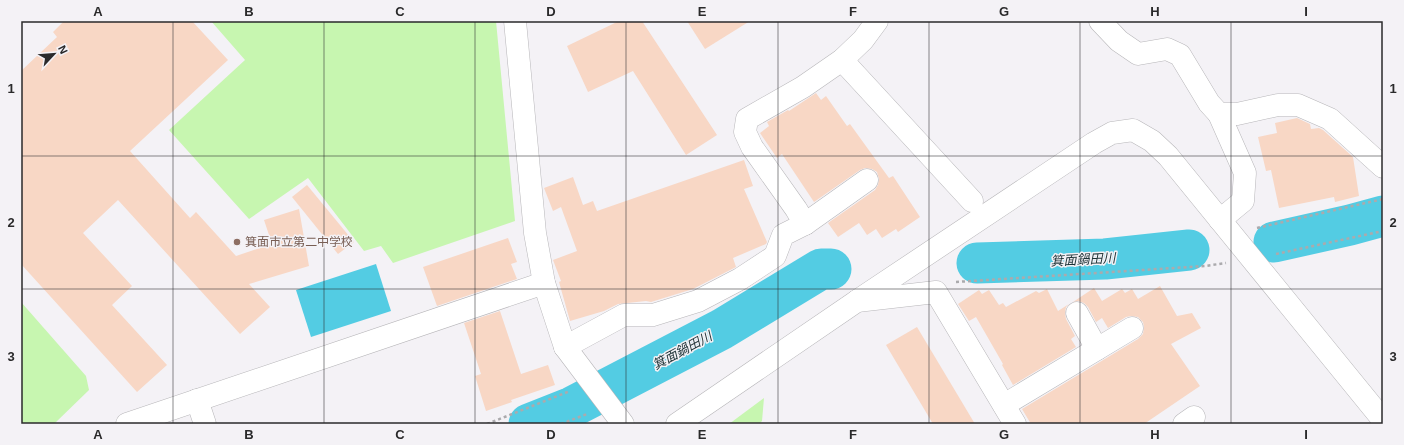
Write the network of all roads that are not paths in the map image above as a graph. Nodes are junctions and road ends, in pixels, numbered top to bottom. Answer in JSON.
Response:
{"nodes":[{"id":1,"x":515,"y":21,"type":"edge"},
{"id":2,"x":877,"y":21,"type":"edge"},
{"id":3,"x":1100,"y":21,"type":"edge"},
{"id":4,"x":842,"y":60,"type":"junction"},
{"id":5,"x":1219,"y":114,"type":"junction"},
{"id":6,"x":1383,"y":167,"type":"edge"},
{"id":7,"x":867,"y":180,"type":"dead end"},
{"id":8,"x":972,"y":201,"type":"dead end"},
{"id":9,"x":1220,"y":220,"type":"junction"},
{"id":10,"x":805,"y":224,"type":"junction"},
{"id":11,"x":544,"y":283,"type":"junction"},
{"id":12,"x":857,"y":301,"type":"junction"},
{"id":13,"x":1077,"y":313,"type":"dead end"},
{"id":14,"x":1132,"y":328,"type":"dead end"},
{"id":15,"x":565,"y":347,"type":"junction"},
{"id":16,"x":1097,"y":348,"type":"junction"},
{"id":17,"x":198,"y":400,"type":"junction"},
{"id":18,"x":1004,"y":405,"type":"junction"},
{"id":19,"x":1383,"y":420,"type":"edge"},
{"id":20,"x":127,"y":424,"type":"edge"},
{"id":21,"x":205,"y":424,"type":"edge"},
{"id":22,"x":622,"y":424,"type":"edge"},
{"id":23,"x":677,"y":424,"type":"edge"},
{"id":24,"x":1015,"y":424,"type":"edge"}],
"edges":[{"from":1,"to":11,"type":"street"},
{"from":2,"to":4,"type":"street"},
{"from":3,"to":5,"type":"street"},
{"from":4,"to":8,"type":"street"},
{"from":4,"to":10,"type":"street"},
{"from":5,"to":6,"type":"street"},
{"from":5,"to":9,"type":"street"},
{"from":7,"to":10,"type":"street"},
{"from":9,"to":12,"type":"street"},
{"from":9,"to":19,"type":"street"},
{"from":10,"to":15,"type":"street"},
{"from":11,"to":15,"type":"street"},
{"from":11,"to":17,"type":"street"},
{"from":12,"to":18,"type":"street"},
{"from":12,"to":23,"type":"street"},
{"from":13,"to":16,"type":"street"},
{"from":14,"to":16,"type":"street"},
{"from":15,"to":22,"type":"street"},
{"from":16,"to":18,"type":"street"},
{"from":17,"to":20,"type":"street"},
{"from":17,"to":21,"type":"street"},
{"from":18,"to":24,"type":"street"}]}
